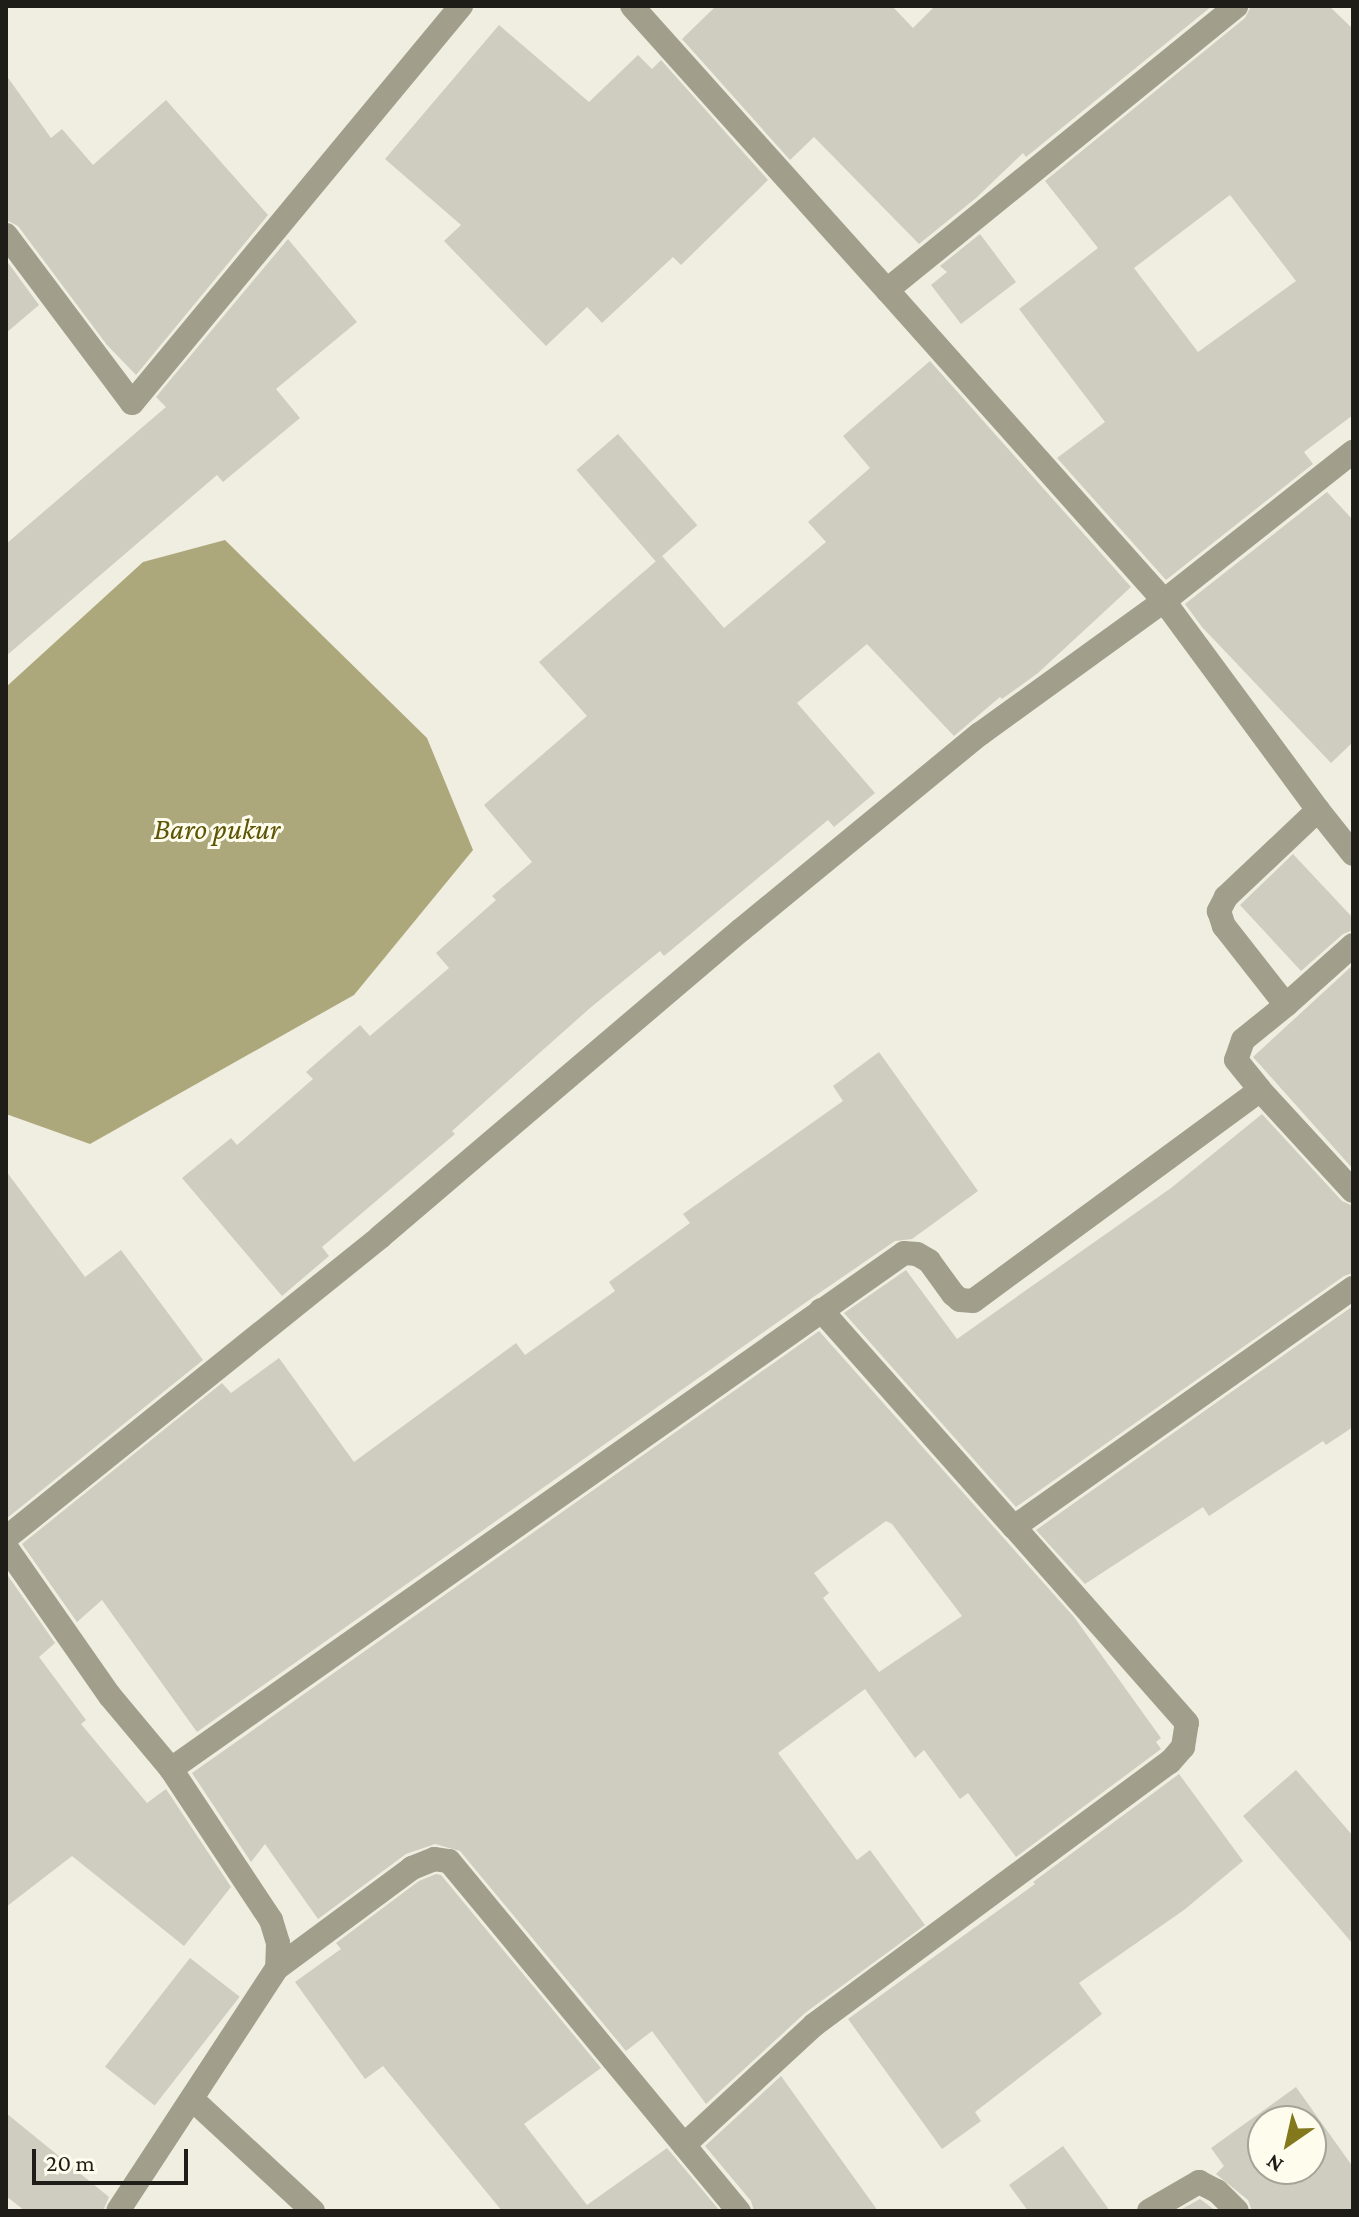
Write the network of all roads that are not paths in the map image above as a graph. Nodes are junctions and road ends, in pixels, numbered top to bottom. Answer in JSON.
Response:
{"nodes":[{"id":1,"x":461,"y":6,"type":"edge"},
{"id":2,"x":632,"y":6,"type":"edge"},
{"id":3,"x":1236,"y":6,"type":"edge"},
{"id":4,"x":6,"y":235,"type":"edge"},
{"id":5,"x":887,"y":290,"type":"junction"},
{"id":6,"x":1353,"y":452,"type":"edge"},
{"id":7,"x":1164,"y":601,"type":"junction"},
{"id":8,"x":1318,"y":810,"type":"junction"},
{"id":9,"x":1353,"y":854,"type":"edge"},
{"id":10,"x":1353,"y":945,"type":"edge"},
{"id":11,"x":1286,"y":1005,"type":"junction"},
{"id":12,"x":1260,"y":1090,"type":"junction"},
{"id":13,"x":1353,"y":1191,"type":"edge"},
{"id":14,"x":1353,"y":1288,"type":"edge"},
{"id":15,"x":821,"y":1310,"type":"junction"},
{"id":16,"x":1014,"y":1527,"type":"junction"},
{"id":17,"x":6,"y":1538,"type":"edge"},
{"id":18,"x":6,"y":1547,"type":"edge"},
{"id":19,"x":171,"y":1769,"type":"junction"},
{"id":20,"x":277,"y":1968,"type":"junction"},
{"id":21,"x":192,"y":2099,"type":"junction"},
{"id":22,"x":684,"y":2145,"type":"junction"},
{"id":23,"x":118,"y":2211,"type":"edge"},
{"id":24,"x":313,"y":2211,"type":"edge"},
{"id":25,"x":739,"y":2211,"type":"edge"},
{"id":26,"x":1149,"y":2211,"type":"edge"},
{"id":27,"x":1237,"y":2211,"type":"edge"}],
"edges":[{"from":1,"to":4,"type":"street"},
{"from":2,"to":5,"type":"street"},
{"from":3,"to":5,"type":"street"},
{"from":5,"to":7,"type":"street"},
{"from":6,"to":7,"type":"street"},
{"from":7,"to":8,"type":"street"},
{"from":7,"to":17,"type":"street"},
{"from":8,"to":9,"type":"street"},
{"from":8,"to":11,"type":"street"},
{"from":10,"to":11,"type":"street"},
{"from":11,"to":12,"type":"street"},
{"from":12,"to":13,"type":"street"},
{"from":12,"to":15,"type":"street"},
{"from":14,"to":16,"type":"street"},
{"from":15,"to":16,"type":"street"},
{"from":15,"to":19,"type":"street"},
{"from":16,"to":22,"type":"street"},
{"from":18,"to":19,"type":"street"},
{"from":19,"to":20,"type":"street"},
{"from":20,"to":21,"type":"street"},
{"from":20,"to":22,"type":"street"},
{"from":21,"to":23,"type":"street"},
{"from":21,"to":24,"type":"street"},
{"from":22,"to":25,"type":"street"},
{"from":26,"to":27,"type":"street"}]}
